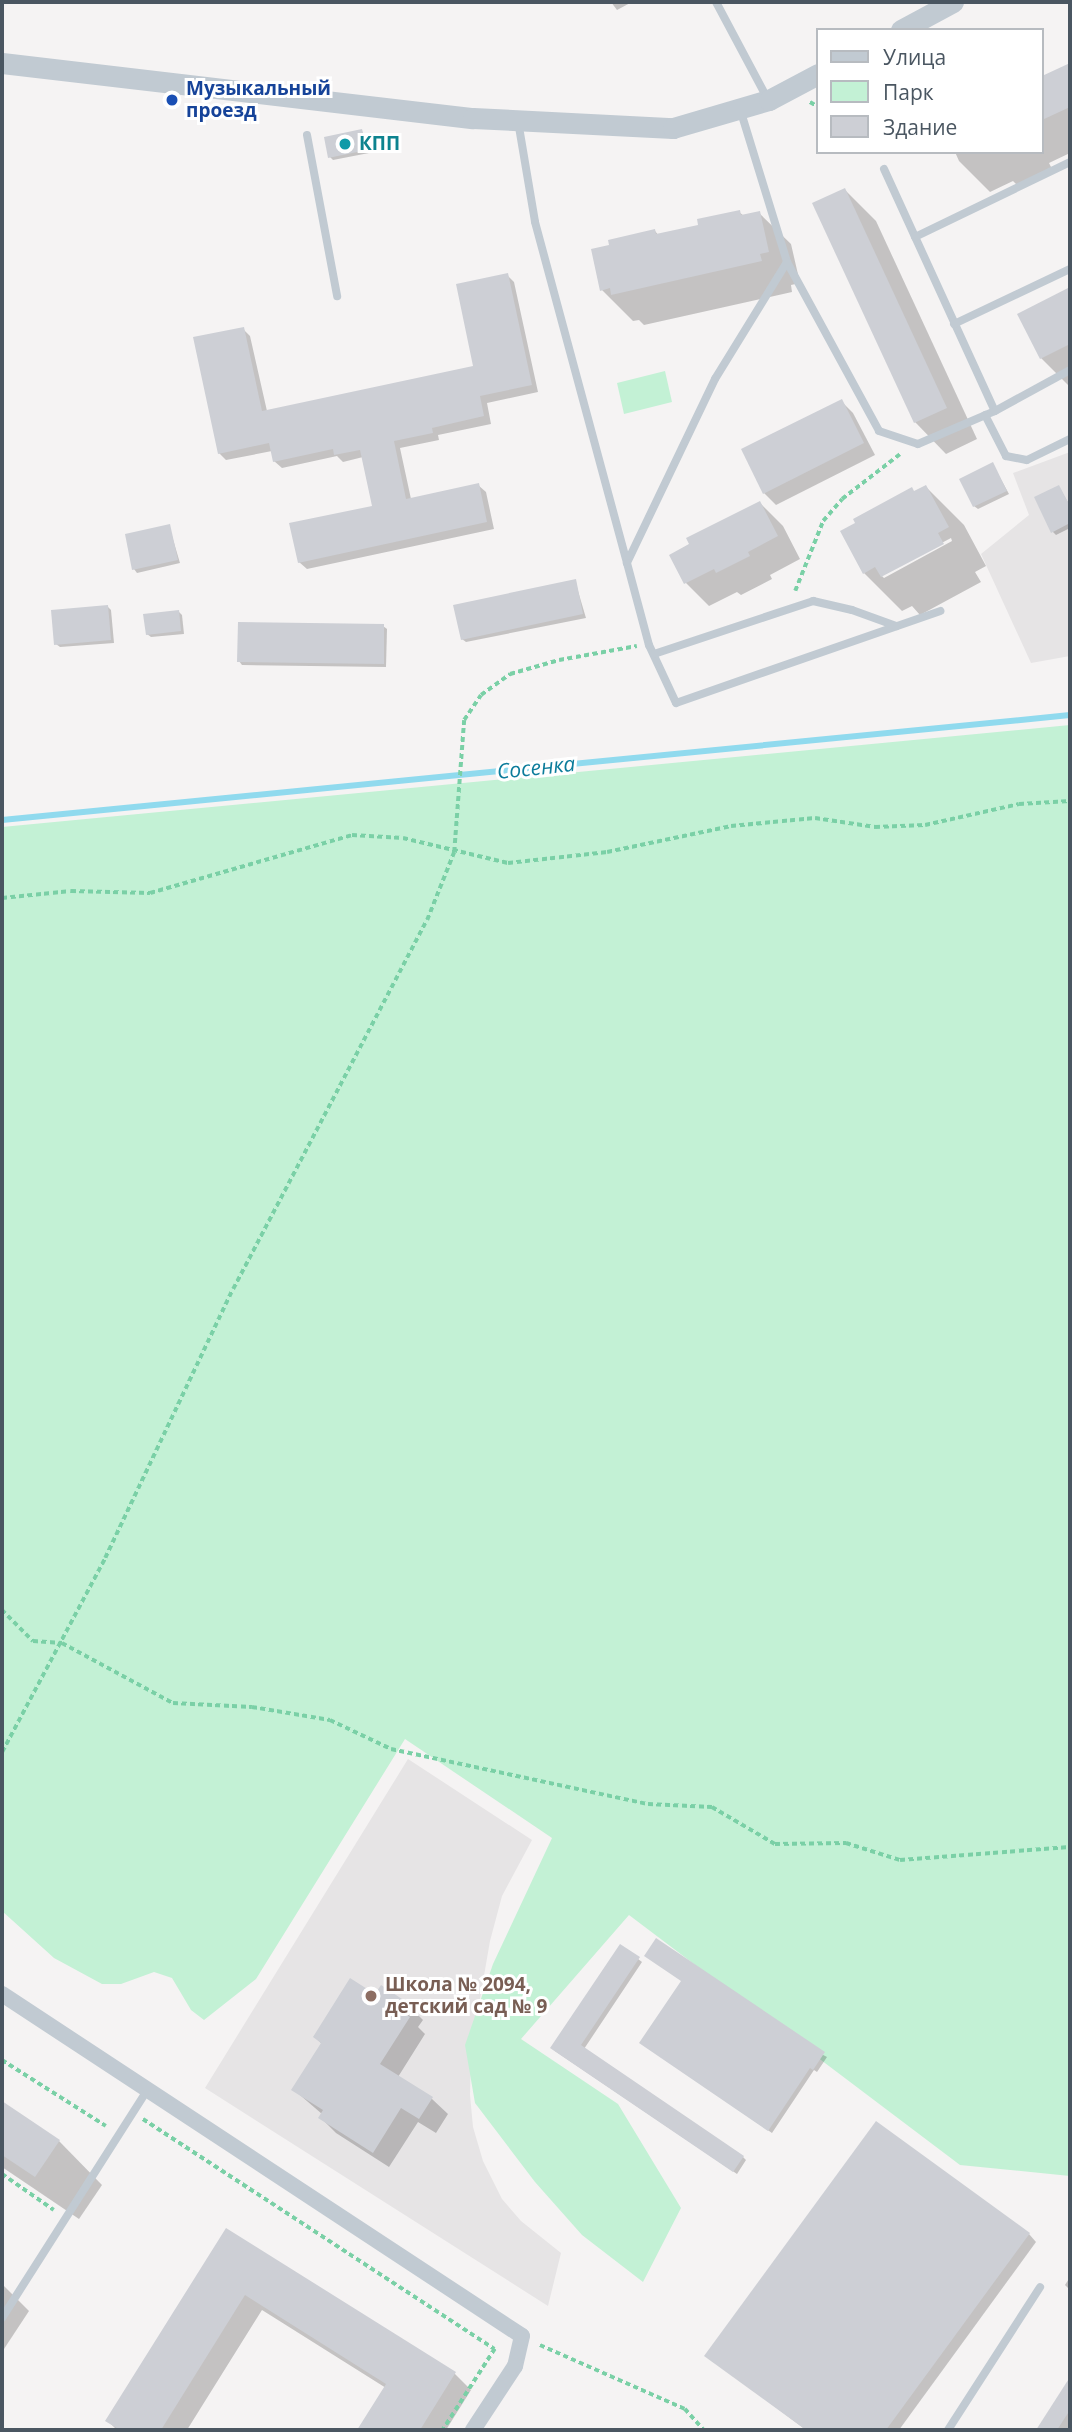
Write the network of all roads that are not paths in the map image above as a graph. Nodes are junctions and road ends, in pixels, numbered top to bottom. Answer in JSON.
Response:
{"nodes":[{"id":1,"x":716,"y":2,"type":"edge"},
{"id":2,"x":953,"y":2,"type":"edge"},
{"id":3,"x":905,"y":28,"type":"edge"},
{"id":4,"x":2,"y":63,"type":"edge"},
{"id":5,"x":816,"y":75,"type":"edge"},
{"id":6,"x":769,"y":100,"type":"junction"},
{"id":7,"x":740,"y":109,"type":"junction"},
{"id":8,"x":518,"y":120,"type":"junction"},
{"id":9,"x":307,"y":135,"type":"dead end"},
{"id":10,"x":1070,"y":162,"type":"edge"},
{"id":11,"x":884,"y":169,"type":"dead end"},
{"id":12,"x":915,"y":237,"type":"junction"},
{"id":13,"x":787,"y":262,"type":"junction"},
{"id":14,"x":1070,"y":269,"type":"edge"},
{"id":15,"x":337,"y":296,"type":"dead end"},
{"id":16,"x":954,"y":324,"type":"junction"},
{"id":17,"x":1070,"y":370,"type":"edge"},
{"id":18,"x":995,"y":411,"type":"junction"},
{"id":19,"x":985,"y":415,"type":"junction"},
{"id":20,"x":1070,"y":439,"type":"edge"},
{"id":21,"x":627,"y":563,"type":"junction"},
{"id":22,"x":940,"y":611,"type":"dead end"},
{"id":23,"x":896,"y":626,"type":"junction"},
{"id":24,"x":654,"y":654,"type":"junction"},
{"id":25,"x":2,"y":1994,"type":"edge"},
{"id":26,"x":147,"y":2090,"type":"junction"},
{"id":27,"x":1040,"y":2287,"type":"dead end"},
{"id":28,"x":2,"y":2318,"type":"edge"},
{"id":29,"x":473,"y":2430,"type":"edge"},
{"id":30,"x":948,"y":2430,"type":"edge"}],
"edges":[{"from":1,"to":6,"type":"lane"},
{"from":2,"to":3,"type":"street"},
{"from":4,"to":8,"type":"street"},
{"from":5,"to":6,"type":"street"},
{"from":6,"to":7,"type":"street"},
{"from":7,"to":8,"type":"street"},
{"from":7,"to":13,"type":"lane"},
{"from":8,"to":21,"type":"lane"},
{"from":9,"to":15,"type":"lane"},
{"from":10,"to":12,"type":"lane"},
{"from":11,"to":12,"type":"lane"},
{"from":12,"to":16,"type":"lane"},
{"from":13,"to":19,"type":"lane"},
{"from":13,"to":21,"type":"lane"},
{"from":14,"to":16,"type":"lane"},
{"from":16,"to":18,"type":"lane"},
{"from":17,"to":18,"type":"lane"},
{"from":18,"to":19,"type":"lane"},
{"from":19,"to":20,"type":"lane"},
{"from":21,"to":24,"type":"lane"},
{"from":22,"to":23,"type":"lane"},
{"from":23,"to":24,"type":"lane"},
{"from":23,"to":24,"type":"lane"},
{"from":25,"to":26,"type":"street"},
{"from":26,"to":28,"type":"lane"},
{"from":26,"to":29,"type":"street"},
{"from":27,"to":30,"type":"lane"}]}
